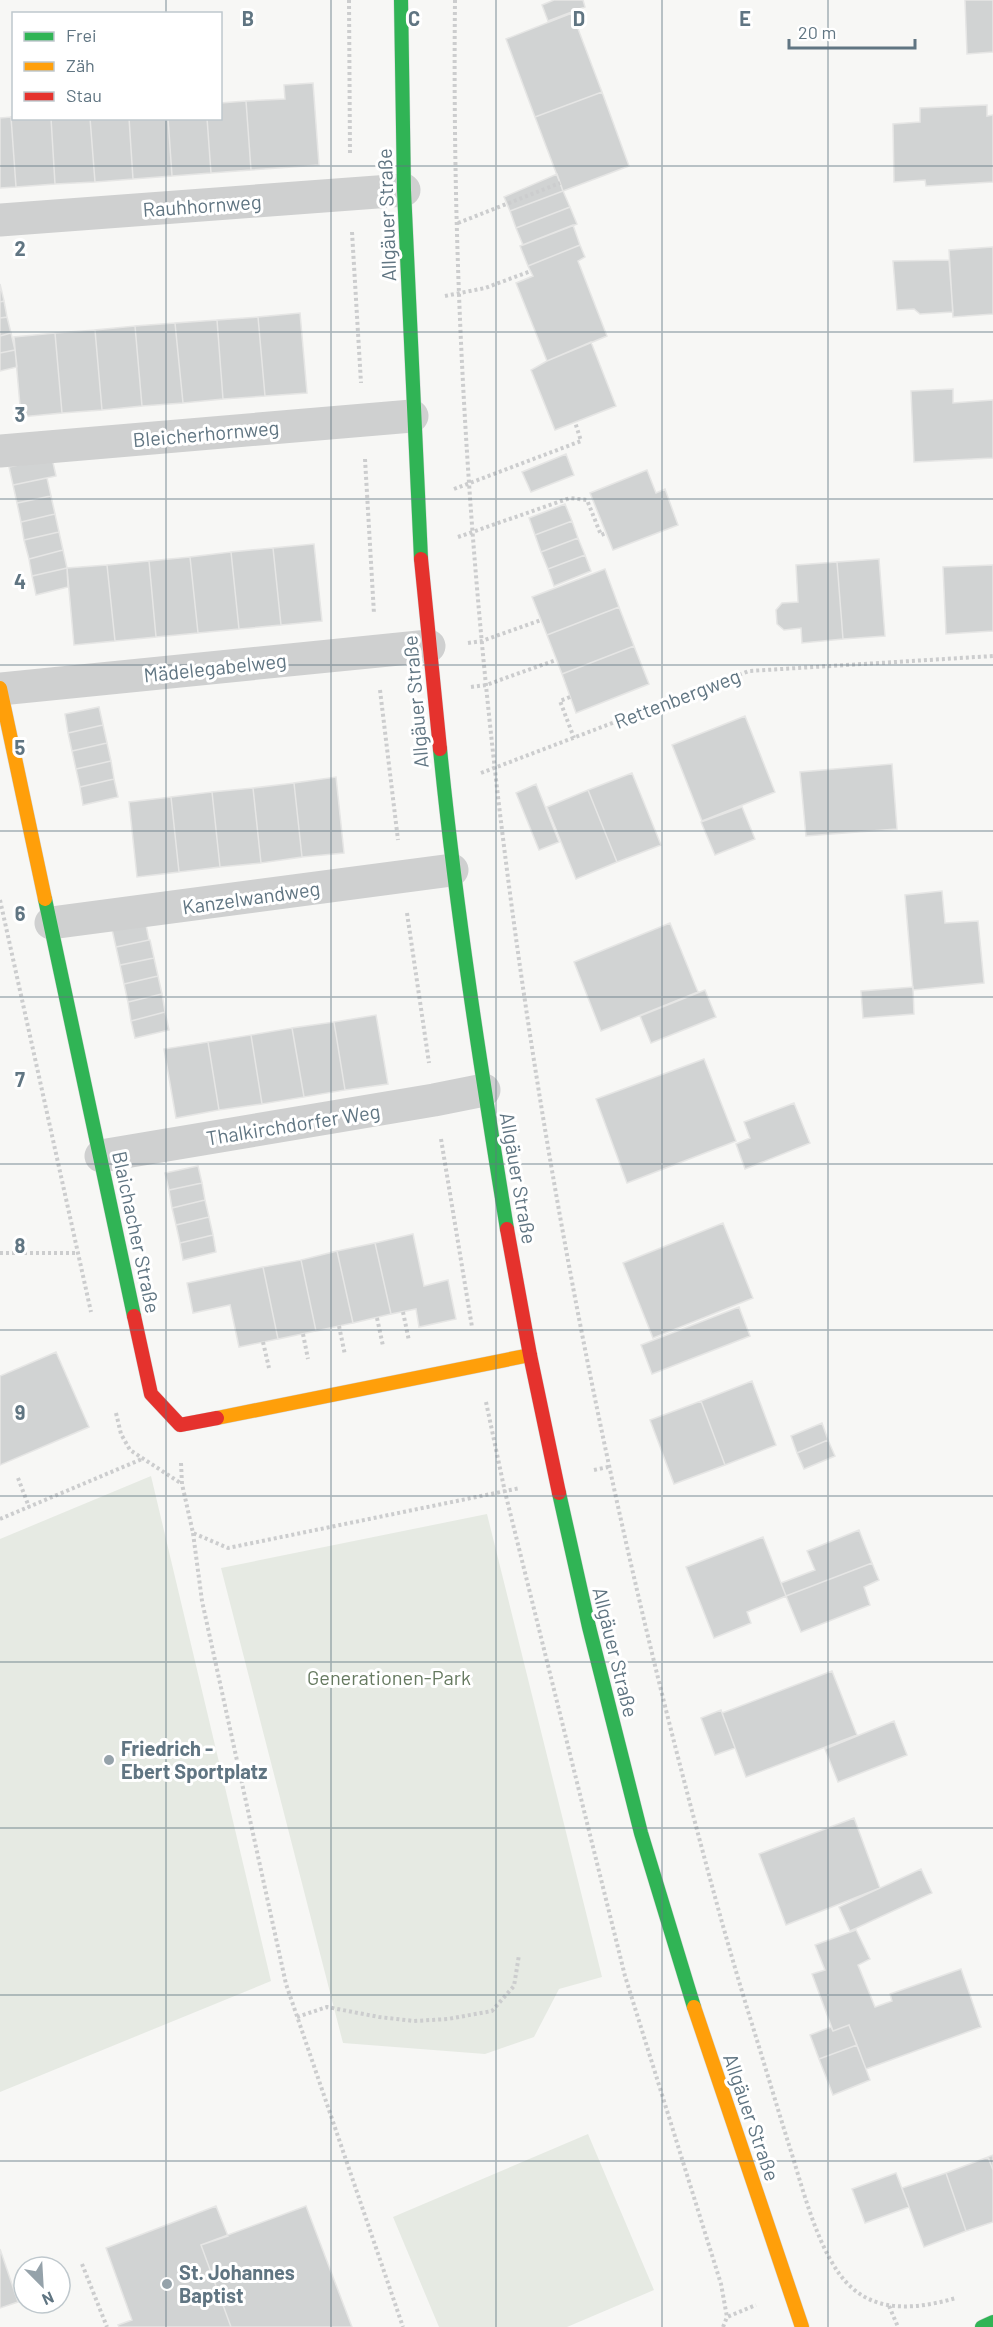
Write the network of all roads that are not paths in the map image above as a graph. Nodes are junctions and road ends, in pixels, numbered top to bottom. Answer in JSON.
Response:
{"nodes":[{"id":1,"x":401,"y":0,"type":"edge"},
{"id":2,"x":404,"y":190,"type":"junction"},
{"id":3,"x":0,"y":220,"type":"edge"},
{"id":4,"x":412,"y":416,"type":"junction"},
{"id":5,"x":0,"y":451,"type":"edge"},
{"id":6,"x":429,"y":646,"type":"junction"},
{"id":7,"x":0,"y":689,"type":"edge"},
{"id":8,"x":452,"y":870,"type":"junction"},
{"id":9,"x":51,"y":923,"type":"junction"},
{"id":10,"x":484,"y":1090,"type":"junction"},
{"id":11,"x":101,"y":1156,"type":"junction"},
{"id":12,"x":530,"y":1355,"type":"junction"},
{"id":13,"x":993,"y":2322,"type":"edge"},
{"id":14,"x":802,"y":2327,"type":"edge"},
{"id":15,"x":982,"y":2327,"type":"edge"}],
"edges":[{"from":1,"to":2,"type":"main road","name":"Allgäuer Straße"},
{"from":2,"to":3,"type":"street","name":"Rauhhornweg"},
{"from":2,"to":4,"type":"main road","name":"Allgäuer Straße"},
{"from":4,"to":5,"type":"street","name":"Bleicherhornweg"},
{"from":4,"to":6,"type":"main road","name":"Allgäuer Straße"},
{"from":6,"to":7,"type":"street","name":"Mädelegabelweg"},
{"from":6,"to":8,"type":"main road","name":"Allgäuer Straße"},
{"from":7,"to":9,"type":"main road","name":"Blaichacher Straße"},
{"from":8,"to":9,"type":"street","name":"Kanzelwandweg"},
{"from":8,"to":10,"type":"main road","name":"Allgäuer Straße"},
{"from":9,"to":11,"type":"main road","name":"Blaichacher Straße"},
{"from":10,"to":11,"type":"street","name":"Thalkirchdorfer Weg"},
{"from":10,"to":12,"type":"main road","name":"Allgäuer Straße"},
{"from":11,"to":12,"type":"main road","name":"Blaichacher Straße"},
{"from":12,"to":14,"type":"main road","name":"Allgäuer Straße"},
{"from":13,"to":15,"type":"main road"}]}
